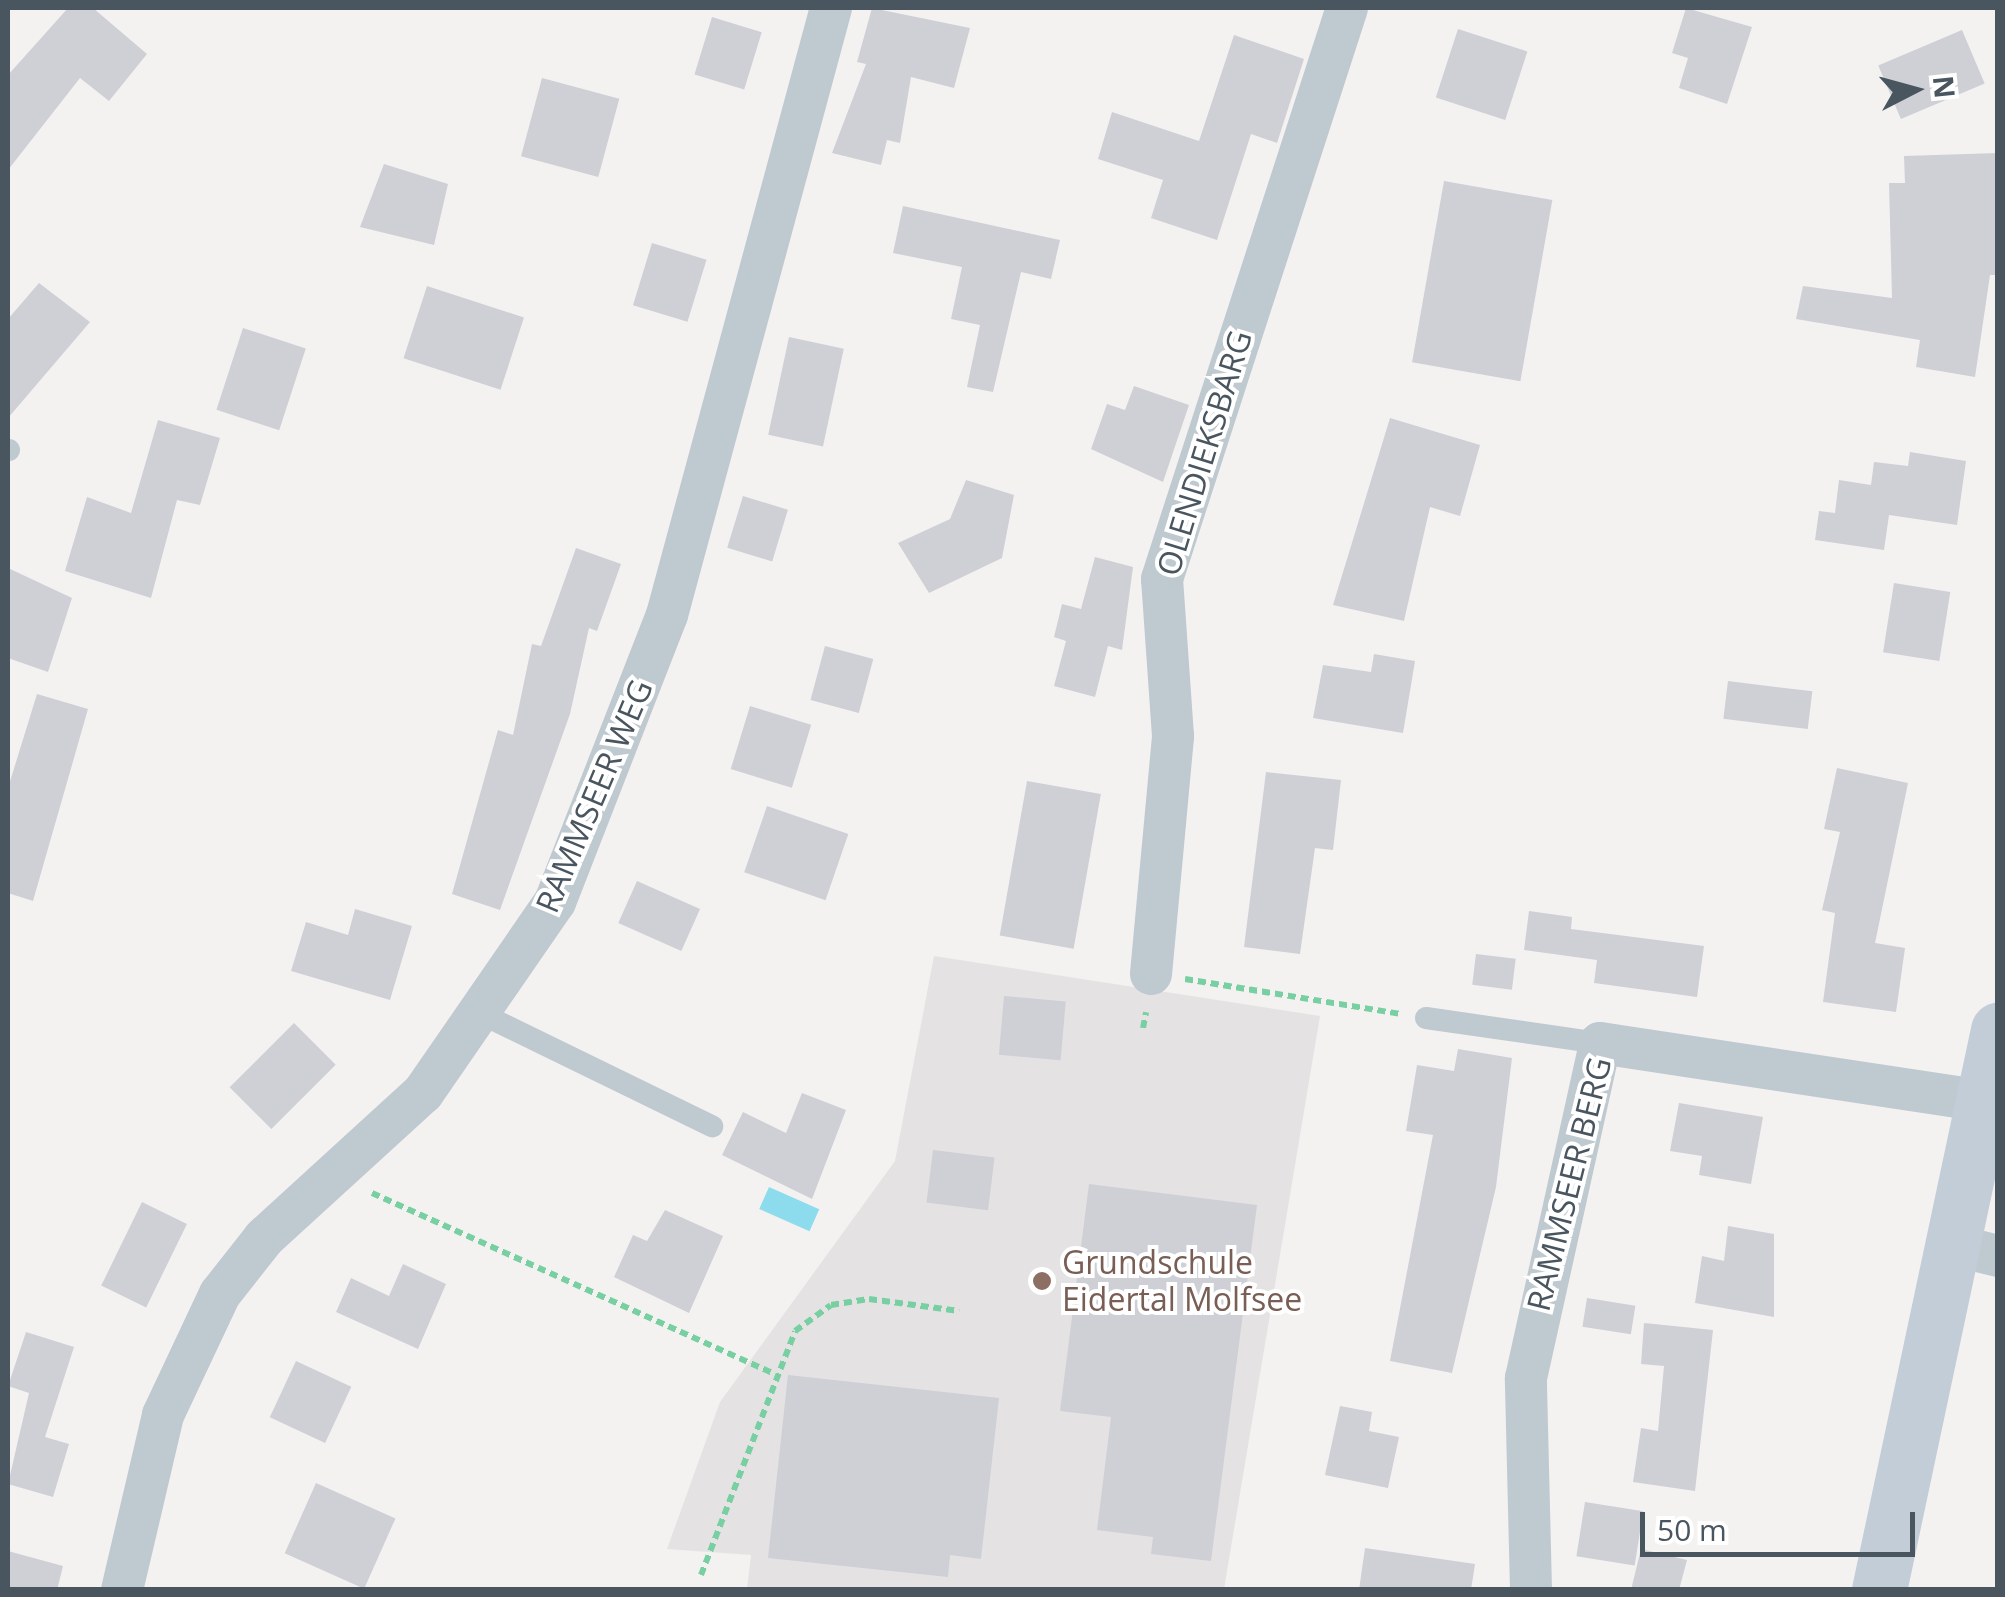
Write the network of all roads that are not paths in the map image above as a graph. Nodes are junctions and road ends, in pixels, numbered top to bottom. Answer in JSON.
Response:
{"nodes":[{"id":1,"x":831,"y":8,"type":"edge"},
{"id":2,"x":1347,"y":8,"type":"edge"},
{"id":3,"x":1152,"y":974,"type":"road end"},
{"id":4,"x":484,"y":1014,"type":"junction"},
{"id":5,"x":1426,"y":1018,"type":"road end"},
{"id":6,"x":1998,"y":1030,"type":"edge"},
{"id":7,"x":1600,"y":1043,"type":"junction"},
{"id":8,"x":1984,"y":1101,"type":"junction"},
{"id":9,"x":712,"y":1126,"type":"dead end"},
{"id":10,"x":1975,"y":1250,"type":"edge"},
{"id":11,"x":122,"y":1590,"type":"edge"},
{"id":12,"x":1531,"y":1590,"type":"edge"},
{"id":13,"x":1878,"y":1590,"type":"edge"}],
"edges":[{"from":1,"to":4,"type":"street","name":"RAMMSEER WEG"},
{"from":2,"to":3,"type":"street","name":"OLENDIEKSBARG"},
{"from":4,"to":9,"type":"lane"},
{"from":4,"to":11,"type":"street","name":"RAMMSEER WEG"},
{"from":5,"to":7,"type":"lane"},
{"from":6,"to":8,"type":"street"},
{"from":7,"to":8,"type":"street","name":"RAMMSEER BERG"},
{"from":7,"to":12,"type":"street","name":"RAMMSEER BERG"},
{"from":8,"to":10,"type":"street"},
{"from":10,"to":13,"type":"street"}]}
